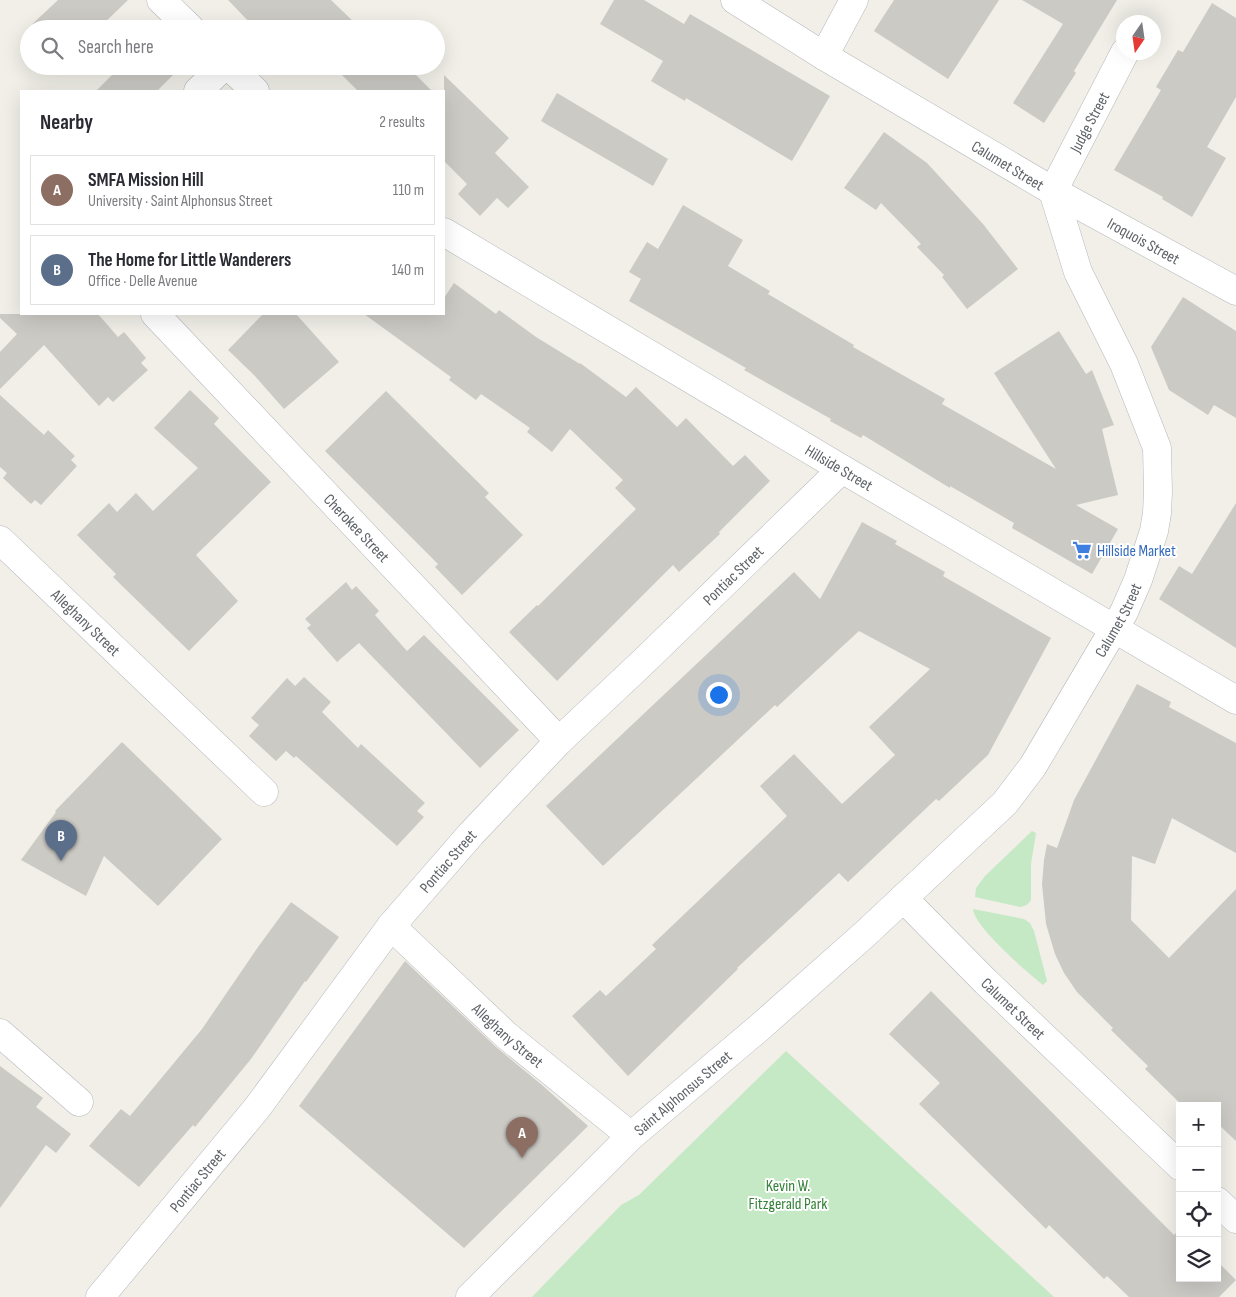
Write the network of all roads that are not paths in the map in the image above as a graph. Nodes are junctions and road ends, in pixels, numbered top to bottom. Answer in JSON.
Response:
{"nodes":[{"id":1,"x":161,"y":0,"type":"edge"},
{"id":2,"x":735,"y":0,"type":"edge"},
{"id":3,"x":854,"y":0,"type":"edge"},
{"id":4,"x":182,"y":20,"type":"edge"},
{"id":5,"x":824,"y":56,"type":"junction"},
{"id":6,"x":1121,"y":60,"type":"edge"},
{"id":7,"x":215,"y":75,"type":"edge"},
{"id":8,"x":238,"y":75,"type":"edge"},
{"id":9,"x":199,"y":90,"type":"edge"},
{"id":10,"x":254,"y":90,"type":"edge"},
{"id":11,"x":1052,"y":191,"type":"junction"},
{"id":12,"x":445,"y":233,"type":"edge"},
{"id":13,"x":1236,"y":291,"type":"edge"},
{"id":14,"x":156,"y":315,"type":"edge"},
{"id":15,"x":842,"y":469,"type":"junction"},
{"id":16,"x":0,"y":540,"type":"edge"},
{"id":17,"x":1114,"y":629,"type":"junction"},
{"id":18,"x":1236,"y":700,"type":"edge"},
{"id":19,"x":559,"y":741,"type":"junction"},
{"id":20,"x":264,"y":792,"type":"dead end"},
{"id":21,"x":903,"y":898,"type":"junction"},
{"id":22,"x":391,"y":926,"type":"junction"},
{"id":23,"x":0,"y":1033,"type":"edge"},
{"id":24,"x":79,"y":1102,"type":"dead end"},
{"id":25,"x":631,"y":1136,"type":"junction"},
{"id":26,"x":1176,"y":1162,"type":"edge"},
{"id":27,"x":1221,"y":1205,"type":"edge"},
{"id":28,"x":1236,"y":1218,"type":"edge"},
{"id":29,"x":100,"y":1297,"type":"edge"},
{"id":30,"x":470,"y":1297,"type":"edge"}],
"edges":[{"from":1,"to":4,"type":"street"},
{"from":2,"to":5,"type":"street","name":"Calumet Street"},
{"from":3,"to":5,"type":"street"},
{"from":5,"to":11,"type":"street","name":"Calumet Street"},
{"from":6,"to":11,"type":"street","name":"Judge Street"},
{"from":7,"to":9,"type":"street"},
{"from":8,"to":10,"type":"street"},
{"from":11,"to":13,"type":"street","name":"Iroquois Street"},
{"from":11,"to":17,"type":"street","name":"Calumet Street"},
{"from":12,"to":15,"type":"street","name":"Hillside Street"},
{"from":14,"to":19,"type":"street","name":"Cherokee Street"},
{"from":15,"to":17,"type":"street","name":"Hillside Street"},
{"from":15,"to":19,"type":"street","name":"Pontiac Street"},
{"from":16,"to":20,"type":"street","name":"Alleghany Street"},
{"from":17,"to":18,"type":"street","name":"Hillside Street"},
{"from":17,"to":21,"type":"street","name":"Calumet Street"},
{"from":19,"to":22,"type":"street","name":"Pontiac Street"},
{"from":21,"to":25,"type":"street","name":"Saint Alphonsus Street"},
{"from":21,"to":26,"type":"street","name":"Calumet Street"},
{"from":22,"to":25,"type":"street","name":"Alleghany Street"},
{"from":22,"to":29,"type":"street","name":"Pontiac Street"},
{"from":23,"to":24,"type":"street"},
{"from":25,"to":30,"type":"street","name":"Saint Alphonsus Street"},
{"from":27,"to":28,"type":"street"}]}
